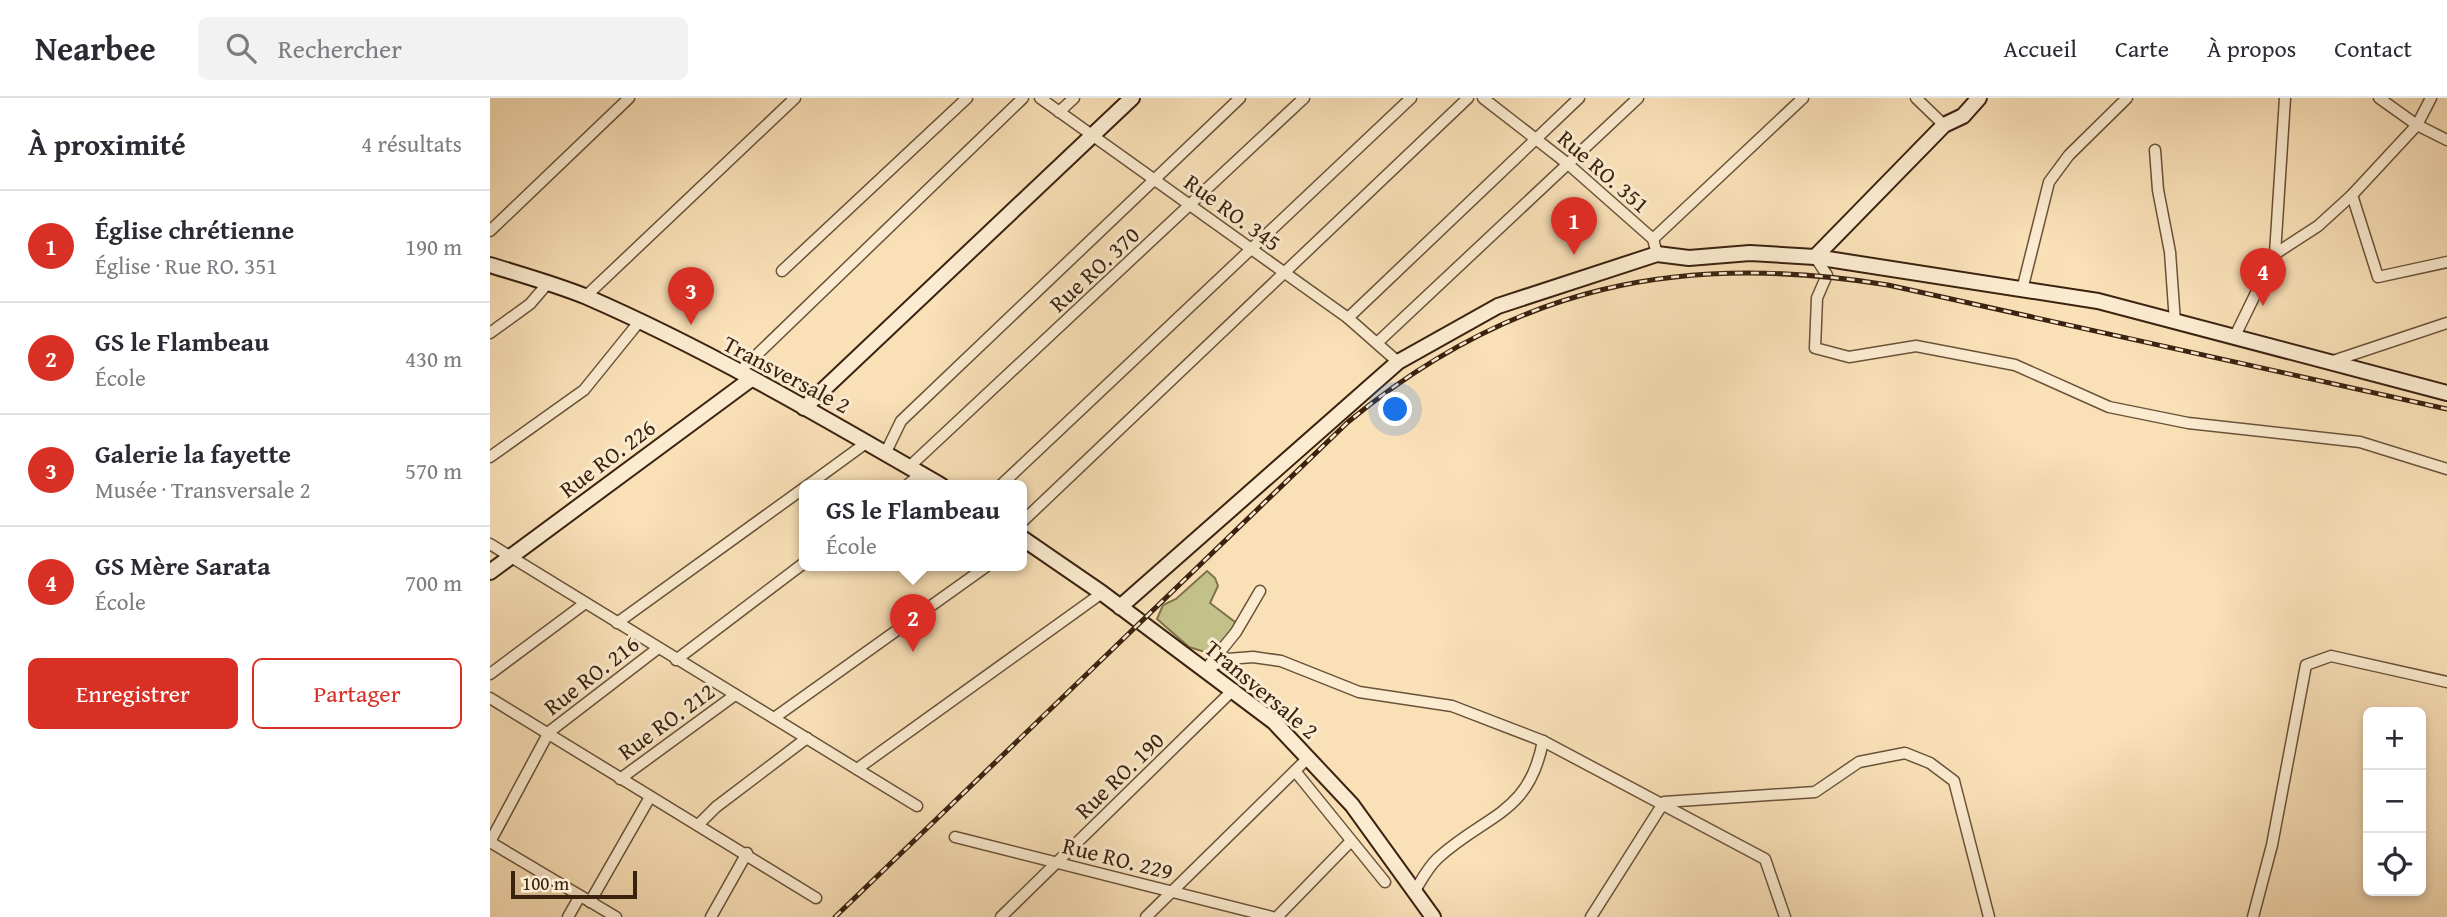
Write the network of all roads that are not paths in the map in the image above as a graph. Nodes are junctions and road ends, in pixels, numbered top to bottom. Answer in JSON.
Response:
{"nodes":[{"id":1,"x":629,"y":98,"type":"edge"},
{"id":2,"x":795,"y":98,"type":"edge"},
{"id":3,"x":967,"y":98,"type":"edge"},
{"id":4,"x":1023,"y":98,"type":"edge"},
{"id":5,"x":1040,"y":98,"type":"edge"},
{"id":6,"x":1074,"y":98,"type":"edge"},
{"id":7,"x":1132,"y":98,"type":"edge"},
{"id":8,"x":1240,"y":98,"type":"edge"},
{"id":9,"x":1304,"y":98,"type":"edge"},
{"id":10,"x":1411,"y":98,"type":"edge"},
{"id":11,"x":1468,"y":98,"type":"edge"},
{"id":12,"x":1483,"y":98,"type":"edge"},
{"id":13,"x":1579,"y":98,"type":"edge"},
{"id":14,"x":1638,"y":98,"type":"edge"},
{"id":15,"x":1803,"y":98,"type":"edge"},
{"id":16,"x":1916,"y":98,"type":"edge"},
{"id":17,"x":1979,"y":98,"type":"edge"},
{"id":18,"x":2127,"y":98,"type":"edge"},
{"id":19,"x":2285,"y":98,"type":"edge"},
{"id":20,"x":2379,"y":98,"type":"edge"},
{"id":21,"x":2431,"y":98,"type":"edge"},
{"id":22,"x":1059,"y":112,"type":"junction"},
{"id":23,"x":1944,"y":125,"type":"junction"},
{"id":24,"x":2417,"y":125,"type":"junction"},
{"id":25,"x":1091,"y":135,"type":"junction"},
{"id":26,"x":1537,"y":139,"type":"junction"},
{"id":27,"x":2447,"y":140,"type":"edge"},
{"id":28,"x":2155,"y":150,"type":"dead end"},
{"id":29,"x":1568,"y":164,"type":"junction"},
{"id":30,"x":1153,"y":178,"type":"junction"},
{"id":31,"x":2352,"y":195,"type":"junction"},
{"id":32,"x":1192,"y":204,"type":"junction"},
{"id":33,"x":490,"y":231,"type":"edge"},
{"id":34,"x":1655,"y":246,"type":"junction"},
{"id":35,"x":1250,"y":248,"type":"junction"},
{"id":36,"x":2275,"y":254,"type":"junction"},
{"id":37,"x":1815,"y":257,"type":"junction"},
{"id":38,"x":2447,"y":262,"type":"edge"},
{"id":39,"x":490,"y":265,"type":"edge"},
{"id":40,"x":782,"y":271,"type":"dead end"},
{"id":41,"x":1285,"y":274,"type":"junction"},
{"id":42,"x":548,"y":283,"type":"junction"},
{"id":43,"x":2022,"y":290,"type":"junction"},
{"id":44,"x":585,"y":297,"type":"junction"},
{"id":45,"x":1348,"y":317,"type":"junction"},
{"id":46,"x":639,"y":322,"type":"junction"},
{"id":47,"x":2175,"y":322,"type":"junction"},
{"id":48,"x":2447,"y":323,"type":"edge"},
{"id":49,"x":490,"y":333,"type":"edge"},
{"id":50,"x":2234,"y":338,"type":"junction"},
{"id":51,"x":1378,"y":342,"type":"junction"},
{"id":52,"x":1398,"y":362,"type":"junction"},
{"id":53,"x":2326,"y":363,"type":"junction"},
{"id":54,"x":744,"y":376,"type":"junction"},
{"id":55,"x":2447,"y":393,"type":"edge"},
{"id":56,"x":804,"y":408,"type":"junction"},
{"id":57,"x":866,"y":443,"type":"junction"},
{"id":58,"x":885,"y":454,"type":"junction"},
{"id":59,"x":490,"y":457,"type":"edge"},
{"id":60,"x":2447,"y":468,"type":"edge"},
{"id":61,"x":915,"y":471,"type":"junction"},
{"id":62,"x":816,"y":480,"type":"edge"},
{"id":63,"x":910,"y":480,"type":"edge"},
{"id":64,"x":931,"y":480,"type":"edge"},
{"id":65,"x":1006,"y":480,"type":"edge"},
{"id":66,"x":799,"y":492,"type":"edge"},
{"id":67,"x":1027,"y":516,"type":"edge"},
{"id":68,"x":1027,"y":543,"type":"edge"},
{"id":69,"x":490,"y":544,"type":"edge"},
{"id":70,"x":509,"y":558,"type":"junction"},
{"id":71,"x":799,"y":567,"type":"edge"},
{"id":72,"x":980,"y":571,"type":"edge"},
{"id":73,"x":490,"y":572,"type":"edge"},
{"id":74,"x":1260,"y":591,"type":"dead end"},
{"id":75,"x":1102,"y":593,"type":"junction"},
{"id":76,"x":584,"y":604,"type":"junction"},
{"id":77,"x":1120,"y":607,"type":"junction"},
{"id":78,"x":617,"y":623,"type":"junction"},
{"id":79,"x":657,"y":649,"type":"junction"},
{"id":80,"x":676,"y":660,"type":"junction"},
{"id":81,"x":1206,"y":669,"type":"junction"},
{"id":82,"x":490,"y":674,"type":"edge"},
{"id":83,"x":2447,"y":682,"type":"edge"},
{"id":84,"x":1234,"y":689,"type":"junction"},
{"id":85,"x":735,"y":695,"type":"junction"},
{"id":86,"x":490,"y":698,"type":"edge"},
{"id":87,"x":774,"y":718,"type":"junction"},
{"id":88,"x":549,"y":732,"type":"junction"},
{"id":89,"x":807,"y":738,"type":"junction"},
{"id":90,"x":1543,"y":741,"type":"junction"},
{"id":91,"x":1309,"y":757,"type":"junction"},
{"id":92,"x":857,"y":769,"type":"junction"},
{"id":93,"x":1295,"y":771,"type":"junction"},
{"id":94,"x":620,"y":779,"type":"junction"},
{"id":95,"x":650,"y":797,"type":"junction"},
{"id":96,"x":1664,"y":802,"type":"junction"},
{"id":97,"x":917,"y":806,"type":"dead end"},
{"id":98,"x":698,"y":825,"type":"junction"},
{"id":99,"x":955,"y":837,"type":"dead end"},
{"id":100,"x":1350,"y":841,"type":"junction"},
{"id":101,"x":490,"y":842,"type":"edge"},
{"id":102,"x":747,"y":853,"type":"junction"},
{"id":103,"x":1056,"y":863,"type":"junction"},
{"id":104,"x":1385,"y":882,"type":"dead end"},
{"id":105,"x":1416,"y":890,"type":"junction"},
{"id":106,"x":1174,"y":891,"type":"junction"},
{"id":107,"x":580,"y":896,"type":"junction"},
{"id":108,"x":816,"y":898,"type":"dead end"},
{"id":109,"x":590,"y":902,"type":"junction"},
{"id":110,"x":568,"y":917,"type":"edge"},
{"id":111,"x":616,"y":917,"type":"edge"},
{"id":112,"x":711,"y":917,"type":"edge"},
{"id":113,"x":1000,"y":917,"type":"edge"},
{"id":114,"x":1146,"y":917,"type":"edge"},
{"id":115,"x":1274,"y":917,"type":"edge"},
{"id":116,"x":1433,"y":917,"type":"edge"},
{"id":117,"x":1591,"y":917,"type":"edge"},
{"id":118,"x":1786,"y":917,"type":"edge"},
{"id":119,"x":1989,"y":917,"type":"edge"},
{"id":120,"x":2253,"y":917,"type":"edge"}],
"edges":[{"from":1,"to":33,"type":"street"},
{"from":2,"to":44,"type":"street"},
{"from":3,"to":40,"type":"street"},
{"from":4,"to":54,"type":"street"},
{"from":5,"to":22,"type":"street","name":"Rue RO. 345"},
{"from":6,"to":22,"type":"street"},
{"from":7,"to":25,"type":"street"},
{"from":8,"to":30,"type":"street"},
{"from":9,"to":32,"type":"street","name":"Rue RO. 370"},
{"from":10,"to":35,"type":"street"},
{"from":11,"to":41,"type":"street"},
{"from":12,"to":26,"type":"street","name":"Rue RO. 351"},
{"from":13,"to":26,"type":"street"},
{"from":14,"to":29,"type":"street"},
{"from":15,"to":34,"type":"street"},
{"from":16,"to":23,"type":"street"},
{"from":17,"to":23,"type":"street"},
{"from":18,"to":43,"type":"street"},
{"from":19,"to":36,"type":"street"},
{"from":20,"to":24,"type":"street"},
{"from":21,"to":24,"type":"street"},
{"from":22,"to":25,"type":"street","name":"Rue RO. 345"},
{"from":23,"to":37,"type":"street"},
{"from":24,"to":27,"type":"street"},
{"from":24,"to":31,"type":"street"},
{"from":25,"to":30,"type":"street","name":"Rue RO. 345"},
{"from":25,"to":56,"type":"street"},
{"from":26,"to":29,"type":"street","name":"Rue RO. 351"},
{"from":26,"to":45,"type":"street"},
{"from":28,"to":47,"type":"street"},
{"from":29,"to":34,"type":"street","name":"Rue RO. 351"},
{"from":29,"to":51,"type":"street"},
{"from":30,"to":32,"type":"street","name":"Rue RO. 345"},
{"from":30,"to":58,"type":"street"},
{"from":31,"to":36,"type":"street"},
{"from":31,"to":38,"type":"street"},
{"from":32,"to":35,"type":"street","name":"Rue RO. 345"},
{"from":32,"to":61,"type":"street","name":"Rue RO. 370"},
{"from":34,"to":37,"type":"street"},
{"from":34,"to":52,"type":"street"},
{"from":35,"to":41,"type":"street","name":"Rue RO. 345"},
{"from":35,"to":65,"type":"street"},
{"from":36,"to":50,"type":"street"},
{"from":37,"to":43,"type":"street"},
{"from":37,"to":60,"type":"street"},
{"from":39,"to":42,"type":"street","name":"Transversale 2"},
{"from":41,"to":45,"type":"street","name":"Rue RO. 345"},
{"from":41,"to":67,"type":"street"},
{"from":42,"to":44,"type":"street","name":"Transversale 2"},
{"from":42,"to":49,"type":"street"},
{"from":43,"to":47,"type":"street"},
{"from":44,"to":46,"type":"street","name":"Transversale 2"},
{"from":45,"to":51,"type":"street","name":"Rue RO. 345"},
{"from":46,"to":54,"type":"street","name":"Transversale 2"},
{"from":46,"to":59,"type":"street"},
{"from":47,"to":50,"type":"street"},
{"from":48,"to":53,"type":"street"},
{"from":50,"to":53,"type":"street"},
{"from":51,"to":52,"type":"street","name":"Rue RO. 345"},
{"from":52,"to":77,"type":"street"},
{"from":53,"to":55,"type":"street"},
{"from":54,"to":56,"type":"street","name":"Transversale 2"},
{"from":54,"to":70,"type":"street","name":"Rue RO. 226"},
{"from":56,"to":57,"type":"street","name":"Transversale 2"},
{"from":57,"to":58,"type":"street","name":"Transversale 2"},
{"from":57,"to":62,"type":"street"},
{"from":58,"to":61,"type":"street","name":"Transversale 2"},
{"from":61,"to":63,"type":"street","name":"Rue RO. 370"},
{"from":61,"to":64,"type":"street","name":"Transversale 2"},
{"from":66,"to":78,"type":"street"},
{"from":68,"to":75,"type":"street","name":"Transversale 2"},
{"from":69,"to":70,"type":"street"},
{"from":70,"to":73,"type":"street","name":"Rue RO. 226"},
{"from":70,"to":76,"type":"street"},
{"from":71,"to":80,"type":"street"},
{"from":72,"to":87,"type":"street"},
{"from":74,"to":81,"type":"street"},
{"from":75,"to":77,"type":"street","name":"Transversale 2"},
{"from":75,"to":92,"type":"street"},
{"from":76,"to":78,"type":"street"},
{"from":76,"to":82,"type":"street"},
{"from":77,"to":81,"type":"street","name":"Transversale 2"},
{"from":78,"to":79,"type":"street"},
{"from":79,"to":80,"type":"street"},
{"from":79,"to":88,"type":"street","name":"Rue RO. 216"},
{"from":80,"to":85,"type":"street"},
{"from":81,"to":84,"type":"street","name":"Transversale 2"},
{"from":81,"to":90,"type":"street"},
{"from":83,"to":120,"type":"street"},
{"from":84,"to":91,"type":"street","name":"Transversale 2"},
{"from":84,"to":103,"type":"street","name":"Rue RO. 190"},
{"from":85,"to":87,"type":"street"},
{"from":85,"to":94,"type":"street","name":"Rue RO. 212"},
{"from":86,"to":88,"type":"street"},
{"from":87,"to":89,"type":"street"},
{"from":88,"to":94,"type":"street"},
{"from":88,"to":101,"type":"street"},
{"from":89,"to":92,"type":"street"},
{"from":89,"to":98,"type":"street"},
{"from":90,"to":96,"type":"street"},
{"from":90,"to":105,"type":"street"},
{"from":91,"to":93,"type":"street"},
{"from":91,"to":105,"type":"street","name":"Transversale 2"},
{"from":92,"to":97,"type":"street"},
{"from":93,"to":100,"type":"street"},
{"from":93,"to":106,"type":"street"},
{"from":94,"to":95,"type":"street"},
{"from":95,"to":98,"type":"street"},
{"from":95,"to":109,"type":"street"},
{"from":96,"to":117,"type":"street"},
{"from":96,"to":118,"type":"street"},
{"from":96,"to":119,"type":"street"},
{"from":98,"to":102,"type":"street"},
{"from":99,"to":103,"type":"street","name":"Rue RO. 229"},
{"from":100,"to":104,"type":"street"},
{"from":100,"to":115,"type":"street"},
{"from":101,"to":107,"type":"street"},
{"from":102,"to":108,"type":"street"},
{"from":102,"to":112,"type":"street"},
{"from":103,"to":106,"type":"street","name":"Rue RO. 229"},
{"from":103,"to":113,"type":"street","name":"Rue RO. 190"},
{"from":105,"to":116,"type":"street","name":"Transversale 2"},
{"from":106,"to":114,"type":"street"},
{"from":106,"to":115,"type":"street","name":"Rue RO. 229"},
{"from":107,"to":109,"type":"street"},
{"from":107,"to":110,"type":"street"},
{"from":109,"to":111,"type":"street"}]}
